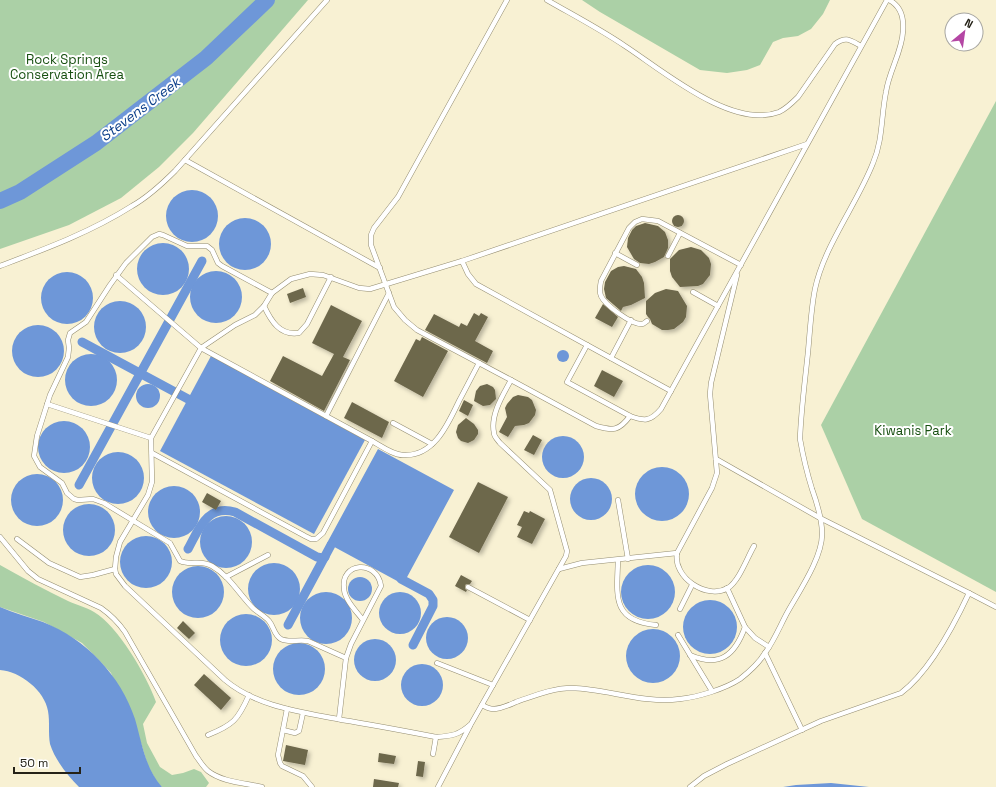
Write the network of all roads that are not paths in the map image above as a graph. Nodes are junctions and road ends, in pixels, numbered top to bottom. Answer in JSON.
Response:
{"nodes":[{"id":1,"x":327,"y":0,"type":"edge"},
{"id":2,"x":507,"y":0,"type":"edge"},
{"id":3,"x":547,"y":0,"type":"edge"},
{"id":4,"x":888,"y":0,"type":"edge"},
{"id":5,"x":861,"y":46,"type":"junction"},
{"id":6,"x":807,"y":144,"type":"junction"},
{"id":7,"x":185,"y":160,"type":"junction"},
{"id":8,"x":680,"y":233,"type":"junction"},
{"id":9,"x":615,"y":253,"type":"junction"},
{"id":10,"x":668,"y":256,"type":"dead end"},
{"id":11,"x":462,"y":261,"type":"junction"},
{"id":12,"x":637,"y":265,"type":"dead end"},
{"id":13,"x":0,"y":266,"type":"edge"},
{"id":14,"x":740,"y":267,"type":"junction"},
{"id":15,"x":380,"y":268,"type":"junction"},
{"id":16,"x":116,"y":275,"type":"junction"},
{"id":17,"x":331,"y":278,"type":"junction"},
{"id":18,"x":386,"y":284,"type":"junction"},
{"id":19,"x":693,"y":292,"type":"dead end"},
{"id":20,"x":272,"y":293,"type":"junction"},
{"id":21,"x":389,"y":293,"type":"junction"},
{"id":22,"x":264,"y":306,"type":"junction"},
{"id":23,"x":718,"y":306,"type":"junction"},
{"id":24,"x":631,"y":320,"type":"junction"},
{"id":25,"x":647,"y":321,"type":"dead end"},
{"id":26,"x":587,"y":345,"type":"junction"},
{"id":27,"x":201,"y":348,"type":"junction"},
{"id":28,"x":611,"y":358,"type":"junction"},
{"id":29,"x":479,"y":363,"type":"junction"},
{"id":30,"x":511,"y":380,"type":"junction"},
{"id":31,"x":671,"y":391,"type":"junction"},
{"id":32,"x":47,"y":404,"type":"junction"},
{"id":33,"x":326,"y":416,"type":"junction"},
{"id":34,"x":630,"y":416,"type":"junction"},
{"id":35,"x":393,"y":423,"type":"dead end"},
{"id":36,"x":151,"y":438,"type":"junction"},
{"id":37,"x":372,"y":441,"type":"junction"},
{"id":38,"x":432,"y":444,"type":"junction"},
{"id":39,"x":152,"y":453,"type":"junction"},
{"id":40,"x":716,"y":459,"type":"junction"},
{"id":41,"x":618,"y":500,"type":"dead end"},
{"id":42,"x":820,"y":518,"type":"junction"},
{"id":43,"x":132,"y":520,"type":"junction"},
{"id":44,"x":0,"y":537,"type":"edge"},
{"id":45,"x":17,"y":539,"type":"dead end"},
{"id":46,"x":754,"y":546,"type":"dead end"},
{"id":47,"x":677,"y":553,"type":"junction"},
{"id":48,"x":268,"y":555,"type":"dead end"},
{"id":49,"x":628,"y":558,"type":"junction"},
{"id":50,"x":618,"y":560,"type":"junction"},
{"id":51,"x":115,"y":569,"type":"junction"},
{"id":52,"x":559,"y":569,"type":"junction"},
{"id":53,"x":226,"y":577,"type":"junction"},
{"id":54,"x":692,"y":585,"type":"junction"},
{"id":55,"x":468,"y":587,"type":"dead end"},
{"id":56,"x":727,"y":588,"type":"junction"},
{"id":57,"x":969,"y":593,"type":"junction"},
{"id":58,"x":996,"y":607,"type":"edge"},
{"id":59,"x":680,"y":609,"type":"dead end"},
{"id":60,"x":363,"y":620,"type":"junction"},
{"id":61,"x":530,"y":620,"type":"junction"},
{"id":62,"x":656,"y":625,"type":"dead end"},
{"id":63,"x":745,"y":627,"type":"junction"},
{"id":64,"x":678,"y":635,"type":"dead end"},
{"id":65,"x":769,"y":647,"type":"junction"},
{"id":66,"x":765,"y":653,"type":"junction"},
{"id":67,"x":690,"y":655,"type":"junction"},
{"id":68,"x":346,"y":658,"type":"junction"},
{"id":69,"x":437,"y":663,"type":"dead end"},
{"id":70,"x":493,"y":685,"type":"junction"},
{"id":71,"x":712,"y":691,"type":"junction"},
{"id":72,"x":249,"y":695,"type":"junction"},
{"id":73,"x":482,"y":705,"type":"junction"},
{"id":74,"x":287,"y":709,"type":"junction"},
{"id":75,"x":303,"y":713,"type":"junction"},
{"id":76,"x":339,"y":719,"type":"junction"},
{"id":77,"x":471,"y":724,"type":"junction"},
{"id":78,"x":283,"y":730,"type":"junction"},
{"id":79,"x":802,"y":730,"type":"junction"},
{"id":80,"x":208,"y":735,"type":"dead end"},
{"id":81,"x":436,"y":737,"type":"junction"},
{"id":82,"x":433,"y":754,"type":"dead end"},
{"id":83,"x":262,"y":787,"type":"edge"},
{"id":84,"x":312,"y":787,"type":"edge"},
{"id":85,"x":438,"y":787,"type":"edge"},
{"id":86,"x":690,"y":787,"type":"edge"}],
"edges":[{"from":1,"to":7,"type":"lane"},
{"from":2,"to":15,"type":"lane"},
{"from":3,"to":5,"type":"lane"},
{"from":4,"to":5,"type":"lane"},
{"from":4,"to":42,"type":"lane"},
{"from":5,"to":6,"type":"lane"},
{"from":6,"to":11,"type":"lane"},
{"from":6,"to":14,"type":"lane"},
{"from":7,"to":13,"type":"lane"},
{"from":7,"to":15,"type":"lane"},
{"from":8,"to":9,"type":"lane"},
{"from":8,"to":10,"type":"lane"},
{"from":8,"to":14,"type":"lane"},
{"from":9,"to":12,"type":"lane"},
{"from":9,"to":24,"type":"lane"},
{"from":11,"to":18,"type":"lane"},
{"from":11,"to":26,"type":"lane"},
{"from":14,"to":23,"type":"lane"},
{"from":14,"to":40,"type":"lane"},
{"from":15,"to":18,"type":"lane"},
{"from":16,"to":20,"type":"lane"},
{"from":16,"to":27,"type":"lane"},
{"from":16,"to":32,"type":"lane"},
{"from":17,"to":18,"type":"lane"},
{"from":17,"to":20,"type":"lane"},
{"from":17,"to":22,"type":"lane"},
{"from":18,"to":21,"type":"lane"},
{"from":19,"to":23,"type":"lane"},
{"from":20,"to":22,"type":"lane"},
{"from":21,"to":29,"type":"lane"},
{"from":21,"to":33,"type":"lane"},
{"from":22,"to":27,"type":"lane"},
{"from":23,"to":31,"type":"lane"},
{"from":24,"to":25,"type":"lane"},
{"from":24,"to":28,"type":"lane"},
{"from":26,"to":28,"type":"lane"},
{"from":26,"to":34,"type":"lane"},
{"from":27,"to":33,"type":"lane"},
{"from":27,"to":36,"type":"lane"},
{"from":28,"to":31,"type":"lane"},
{"from":29,"to":30,"type":"lane"},
{"from":29,"to":38,"type":"lane"},
{"from":30,"to":34,"type":"lane"},
{"from":30,"to":52,"type":"lane"},
{"from":31,"to":34,"type":"lane"},
{"from":32,"to":36,"type":"lane"},
{"from":32,"to":43,"type":"lane"},
{"from":33,"to":37,"type":"lane"},
{"from":35,"to":38,"type":"lane"},
{"from":36,"to":39,"type":"lane"},
{"from":37,"to":38,"type":"lane"},
{"from":37,"to":39,"type":"lane"},
{"from":39,"to":43,"type":"lane"},
{"from":40,"to":42,"type":"lane"},
{"from":40,"to":47,"type":"lane"},
{"from":41,"to":49,"type":"lane"},
{"from":42,"to":57,"type":"lane"},
{"from":42,"to":65,"type":"lane"},
{"from":43,"to":51,"type":"lane"},
{"from":43,"to":53,"type":"lane"},
{"from":44,"to":83,"type":"lane"},
{"from":45,"to":51,"type":"lane"},
{"from":46,"to":56,"type":"lane"},
{"from":47,"to":49,"type":"lane"},
{"from":47,"to":54,"type":"lane"},
{"from":48,"to":53,"type":"lane"},
{"from":49,"to":50,"type":"lane"},
{"from":50,"to":52,"type":"lane"},
{"from":50,"to":62,"type":"lane"},
{"from":51,"to":72,"type":"lane"},
{"from":52,"to":61,"type":"lane"},
{"from":53,"to":68,"type":"lane"},
{"from":54,"to":56,"type":"lane"},
{"from":54,"to":59,"type":"lane"},
{"from":55,"to":61,"type":"lane"},
{"from":56,"to":63,"type":"lane"},
{"from":57,"to":58,"type":"lane"},
{"from":57,"to":79,"type":"lane"},
{"from":60,"to":60,"type":"lane"},
{"from":60,"to":68,"type":"lane"},
{"from":61,"to":70,"type":"lane"},
{"from":63,"to":65,"type":"lane"},
{"from":63,"to":67,"type":"lane"},
{"from":64,"to":67,"type":"lane"},
{"from":65,"to":66,"type":"lane"},
{"from":66,"to":71,"type":"lane"},
{"from":66,"to":79,"type":"lane"},
{"from":67,"to":71,"type":"lane"},
{"from":68,"to":76,"type":"lane"},
{"from":69,"to":70,"type":"lane"},
{"from":70,"to":73,"type":"lane"},
{"from":71,"to":73,"type":"lane"},
{"from":72,"to":74,"type":"lane"},
{"from":72,"to":80,"type":"lane"},
{"from":73,"to":77,"type":"lane"},
{"from":74,"to":75,"type":"lane"},
{"from":74,"to":78,"type":"lane"},
{"from":75,"to":76,"type":"lane"},
{"from":75,"to":78,"type":"lane"},
{"from":76,"to":81,"type":"lane"},
{"from":77,"to":81,"type":"lane"},
{"from":77,"to":85,"type":"lane"},
{"from":78,"to":84,"type":"lane"},
{"from":79,"to":86,"type":"lane"},
{"from":81,"to":82,"type":"lane"}]}
